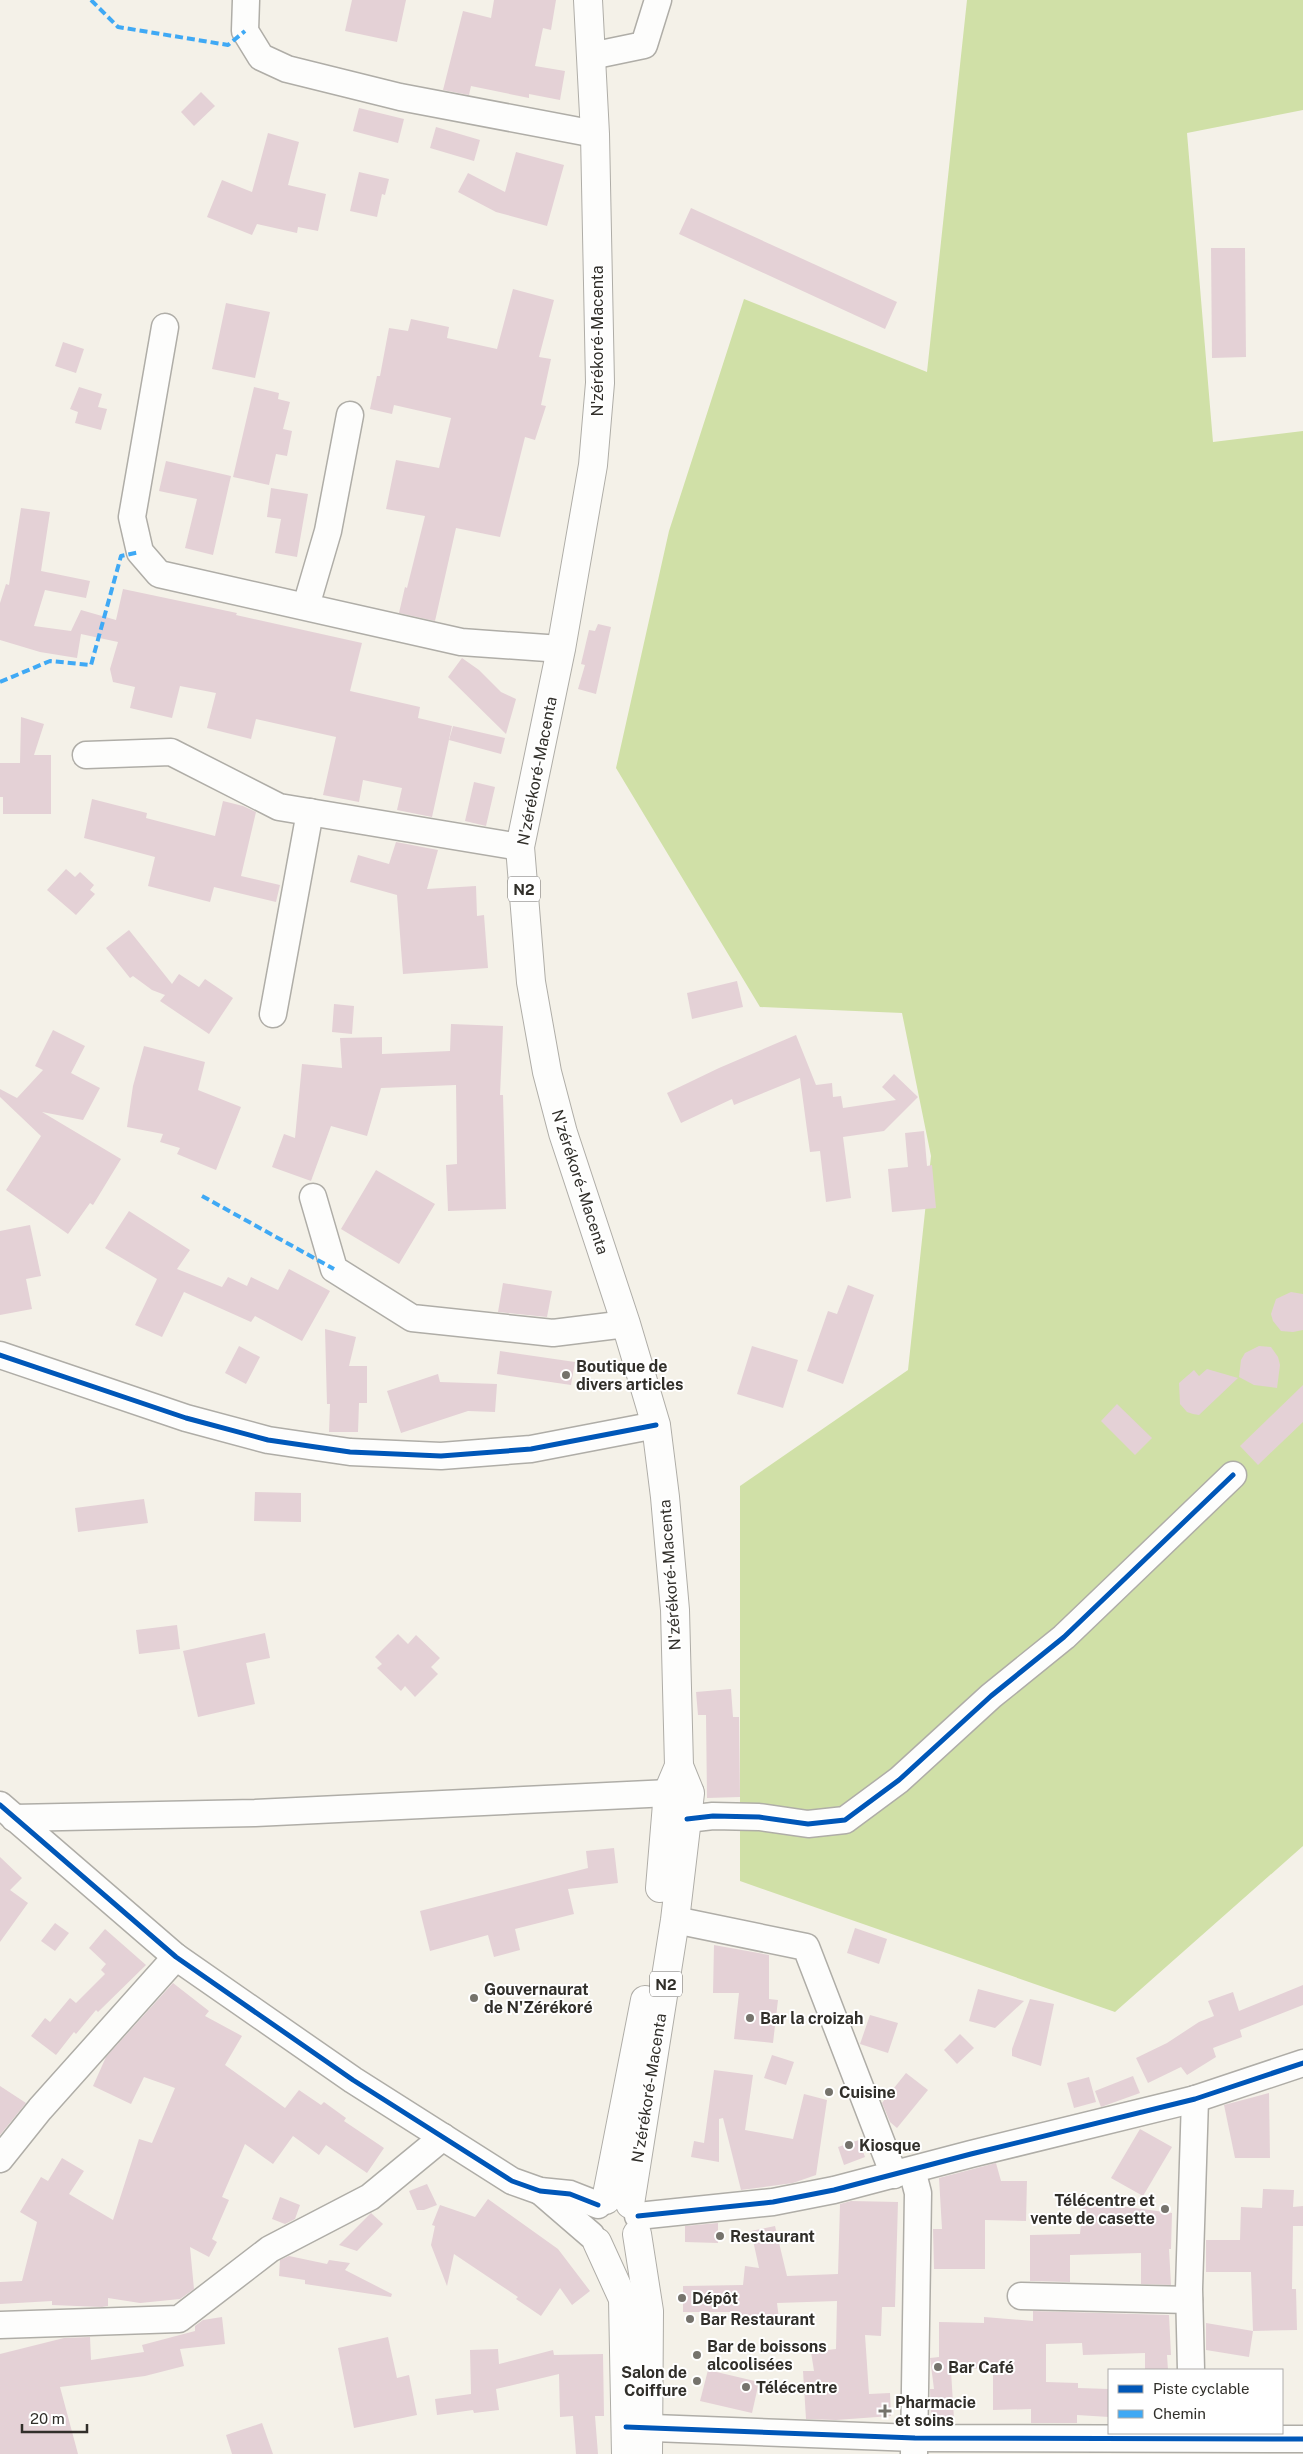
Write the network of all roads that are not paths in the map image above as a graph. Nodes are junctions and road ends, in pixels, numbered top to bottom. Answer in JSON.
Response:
{"nodes":[{"id":1,"x":246,"y":0,"type":"edge"},
{"id":2,"x":588,"y":0,"type":"edge"},
{"id":3,"x":658,"y":0,"type":"edge"},
{"id":4,"x":591,"y":56,"type":"junction"},
{"id":5,"x":595,"y":134,"type":"junction"},
{"id":6,"x":165,"y":327,"type":"dead end"},
{"id":7,"x":350,"y":414,"type":"dead end"},
{"id":8,"x":306,"y":606,"type":"junction"},
{"id":9,"x":561,"y":649,"type":"junction"},
{"id":10,"x":86,"y":755,"type":"dead end"},
{"id":11,"x":310,"y":812,"type":"junction"},
{"id":12,"x":520,"y":847,"type":"junction"},
{"id":13,"x":274,"y":1014,"type":"dead end"},
{"id":14,"x":312,"y":1197,"type":"dead end"},
{"id":15,"x":626,"y":1324,"type":"junction"},
{"id":16,"x":0,"y":1355,"type":"edge"},
{"id":17,"x":656,"y":1426,"type":"junction"},
{"id":18,"x":1233,"y":1474,"type":"dead end"},
{"id":19,"x":679,"y":1792,"type":"junction"},
{"id":20,"x":7,"y":1811,"type":"edge"},
{"id":21,"x":687,"y":1819,"type":"junction"},
{"id":22,"x":675,"y":1920,"type":"junction"},
{"id":23,"x":176,"y":1957,"type":"junction"},
{"id":24,"x":1303,"y":2064,"type":"edge"},
{"id":25,"x":1195,"y":2099,"type":"junction"},
{"id":26,"x":443,"y":2137,"type":"junction"},
{"id":27,"x":0,"y":2159,"type":"edge"},
{"id":28,"x":903,"y":2172,"type":"junction"},
{"id":29,"x":540,"y":2191,"type":"junction"},
{"id":30,"x":622,"y":2212,"type":"junction"},
{"id":31,"x":594,"y":2238,"type":"junction"},
{"id":32,"x":1021,"y":2296,"type":"dead end"},
{"id":33,"x":1189,"y":2300,"type":"junction"},
{"id":34,"x":0,"y":2325,"type":"edge"},
{"id":35,"x":1191,"y":2369,"type":"edge"},
{"id":36,"x":641,"y":2436,"type":"edge"},
{"id":37,"x":1303,"y":2439,"type":"edge"},
{"id":38,"x":1194,"y":2442,"type":"edge"},
{"id":39,"x":914,"y":2446,"type":"edge"},
{"id":40,"x":626,"y":2454,"type":"edge"}],
"edges":[{"from":1,"to":5,"type":"street"},
{"from":2,"to":4,"type":"highway","name":"N'zérékoré-Macenta","number":"N2"},
{"from":3,"to":4,"type":"street"},
{"from":4,"to":5,"type":"highway","name":"N'zérékoré-Macenta","number":"N2"},
{"from":5,"to":9,"type":"highway","name":"N'zérékoré-Macenta","number":"N2"},
{"from":6,"to":8,"type":"street"},
{"from":7,"to":8,"type":"street"},
{"from":8,"to":9,"type":"street"},
{"from":9,"to":12,"type":"highway","name":"N'zérékoré-Macenta","number":"N2"},
{"from":10,"to":11,"type":"street"},
{"from":11,"to":12,"type":"street"},
{"from":11,"to":13,"type":"street"},
{"from":12,"to":15,"type":"highway","name":"N'zérékoré-Macenta","number":"N2"},
{"from":14,"to":15,"type":"street"},
{"from":15,"to":17,"type":"highway","name":"N'zérékoré-Macenta","number":"N2"},
{"from":16,"to":17,"type":"street"},
{"from":17,"to":19,"type":"highway","name":"N'zérékoré-Macenta","number":"N2"},
{"from":18,"to":21,"type":"street"},
{"from":19,"to":20,"type":"street"},
{"from":19,"to":21,"type":"highway","name":"N'zérékoré-Macenta","number":"N2"},
{"from":19,"to":30,"type":"highway","name":"N'zérékoré-Macenta","number":"N2"},
{"from":20,"to":23,"type":"street"},
{"from":21,"to":22,"type":"highway","name":"N'zérékoré-Macenta","number":"N2"},
{"from":22,"to":28,"type":"street"},
{"from":22,"to":30,"type":"highway","name":"N'zérékoré-Macenta","number":"N2"},
{"from":23,"to":26,"type":"street"},
{"from":23,"to":27,"type":"street"},
{"from":24,"to":25,"type":"street"},
{"from":25,"to":28,"type":"street"},
{"from":25,"to":33,"type":"street"},
{"from":26,"to":29,"type":"street"},
{"from":26,"to":34,"type":"street"},
{"from":28,"to":30,"type":"street"},
{"from":28,"to":39,"type":"street"},
{"from":29,"to":30,"type":"street"},
{"from":29,"to":31,"type":"street"},
{"from":30,"to":31,"type":"highway"},
{"from":30,"to":31,"type":"highway"},
{"from":30,"to":36,"type":"highway","number":"N2"},
{"from":31,"to":36,"type":"highway","number":"N2"},
{"from":32,"to":33,"type":"street"},
{"from":33,"to":35,"type":"street"},
{"from":36,"to":39,"type":"street"},
{"from":36,"to":40,"type":"highway","number":"N2"},
{"from":37,"to":38,"type":"street"},
{"from":38,"to":39,"type":"street"}]}
